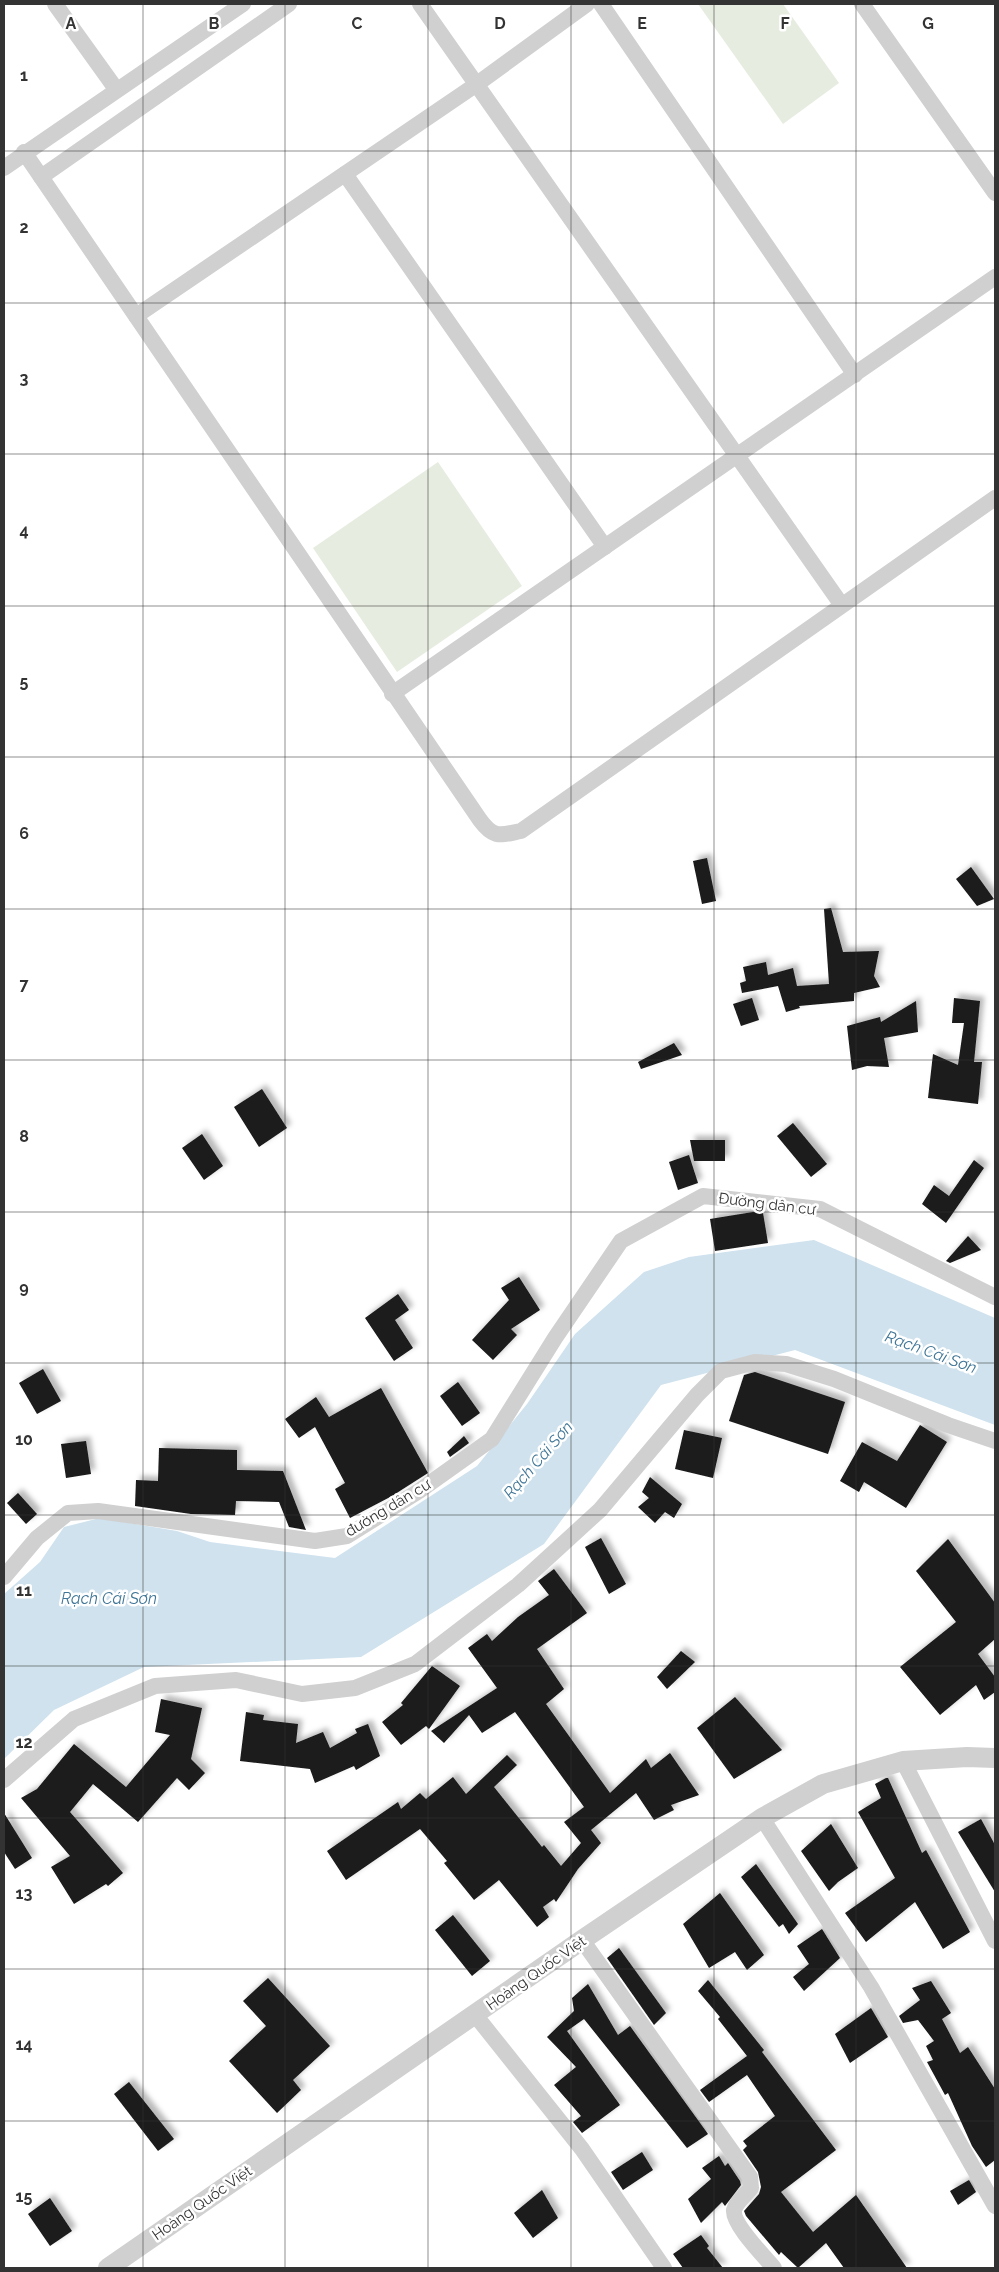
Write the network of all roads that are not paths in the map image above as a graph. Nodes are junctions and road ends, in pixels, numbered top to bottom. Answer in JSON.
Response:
{"nodes":[{"id":1,"x":55,"y":4,"type":"edge"},
{"id":2,"x":243,"y":4,"type":"edge"},
{"id":3,"x":289,"y":4,"type":"edge"},
{"id":4,"x":420,"y":4,"type":"edge"},
{"id":5,"x":587,"y":4,"type":"edge"},
{"id":6,"x":601,"y":4,"type":"edge"},
{"id":7,"x":862,"y":4,"type":"edge"},
{"id":8,"x":477,"y":84,"type":"junction"},
{"id":9,"x":116,"y":89,"type":"junction"},
{"id":10,"x":24,"y":152,"type":"junction"},
{"id":11,"x":4,"y":168,"type":"edge"},
{"id":12,"x":345,"y":174,"type":"junction"},
{"id":13,"x":41,"y":177,"type":"junction"},
{"id":14,"x":995,"y":193,"type":"edge"},
{"id":15,"x":995,"y":277,"type":"edge"},
{"id":16,"x":136,"y":316,"type":"junction"},
{"id":17,"x":855,"y":375,"type":"junction"},
{"id":18,"x":737,"y":456,"type":"junction"},
{"id":19,"x":995,"y":498,"type":"edge"},
{"id":20,"x":605,"y":547,"type":"junction"},
{"id":21,"x":841,"y":604,"type":"junction"},
{"id":22,"x":392,"y":694,"type":"junction"},
{"id":23,"x":621,"y":1241,"type":"joint"},
{"id":24,"x":995,"y":1297,"type":"edge"},
{"id":25,"x":995,"y":1441,"type":"edge"},
{"id":26,"x":4,"y":1577,"type":"edge"},
{"id":27,"x":995,"y":1758,"type":"edge"},
{"id":28,"x":903,"y":1761,"type":"junction"},
{"id":29,"x":4,"y":1780,"type":"edge"},
{"id":30,"x":762,"y":1818,"type":"junction"},
{"id":31,"x":582,"y":1940,"type":"junction"},
{"id":32,"x":995,"y":1941,"type":"edge"},
{"id":33,"x":476,"y":2016,"type":"junction"},
{"id":34,"x":995,"y":2206,"type":"edge"},
{"id":35,"x":108,"y":2268,"type":"edge"},
{"id":36,"x":664,"y":2268,"type":"edge"},
{"id":37,"x":774,"y":2268,"type":"edge"}],
"edges":[{"from":1,"to":9,"type":"street"},
{"from":2,"to":9,"type":"street"},
{"from":3,"to":13,"type":"street"},
{"from":4,"to":8,"type":"street"},
{"from":5,"to":8,"type":"street"},
{"from":6,"to":17,"type":"street"},
{"from":7,"to":14,"type":"street"},
{"from":8,"to":12,"type":"street"},
{"from":8,"to":18,"type":"street"},
{"from":9,"to":10,"type":"street"},
{"from":10,"to":11,"type":"street"},
{"from":10,"to":13,"type":"street"},
{"from":12,"to":16,"type":"street"},
{"from":12,"to":20,"type":"street"},
{"from":13,"to":16,"type":"street"},
{"from":15,"to":17,"type":"street"},
{"from":16,"to":22,"type":"street"},
{"from":17,"to":18,"type":"street"},
{"from":18,"to":20,"type":"street"},
{"from":18,"to":21,"type":"street"},
{"from":19,"to":21,"type":"street"},
{"from":20,"to":22,"type":"street"},
{"from":21,"to":22,"type":"street"},
{"from":23,"to":24,"type":"street","name":"Đường dân cư"},
{"from":23,"to":26,"type":"street","name":"đường dân cư"},
{"from":25,"to":29,"type":"street"},
{"from":27,"to":28,"type":"street","name":"Hoàng Quốc Việt"},
{"from":28,"to":30,"type":"street","name":"Hoàng Quốc Việt"},
{"from":28,"to":32,"type":"street"},
{"from":30,"to":31,"type":"street","name":"Hoàng Quốc Việt"},
{"from":30,"to":34,"type":"street"},
{"from":31,"to":33,"type":"street","name":"Hoàng Quốc Việt"},
{"from":31,"to":37,"type":"street"},
{"from":33,"to":35,"type":"street","name":"Hoàng Quốc Việt"},
{"from":33,"to":36,"type":"street"}]}
